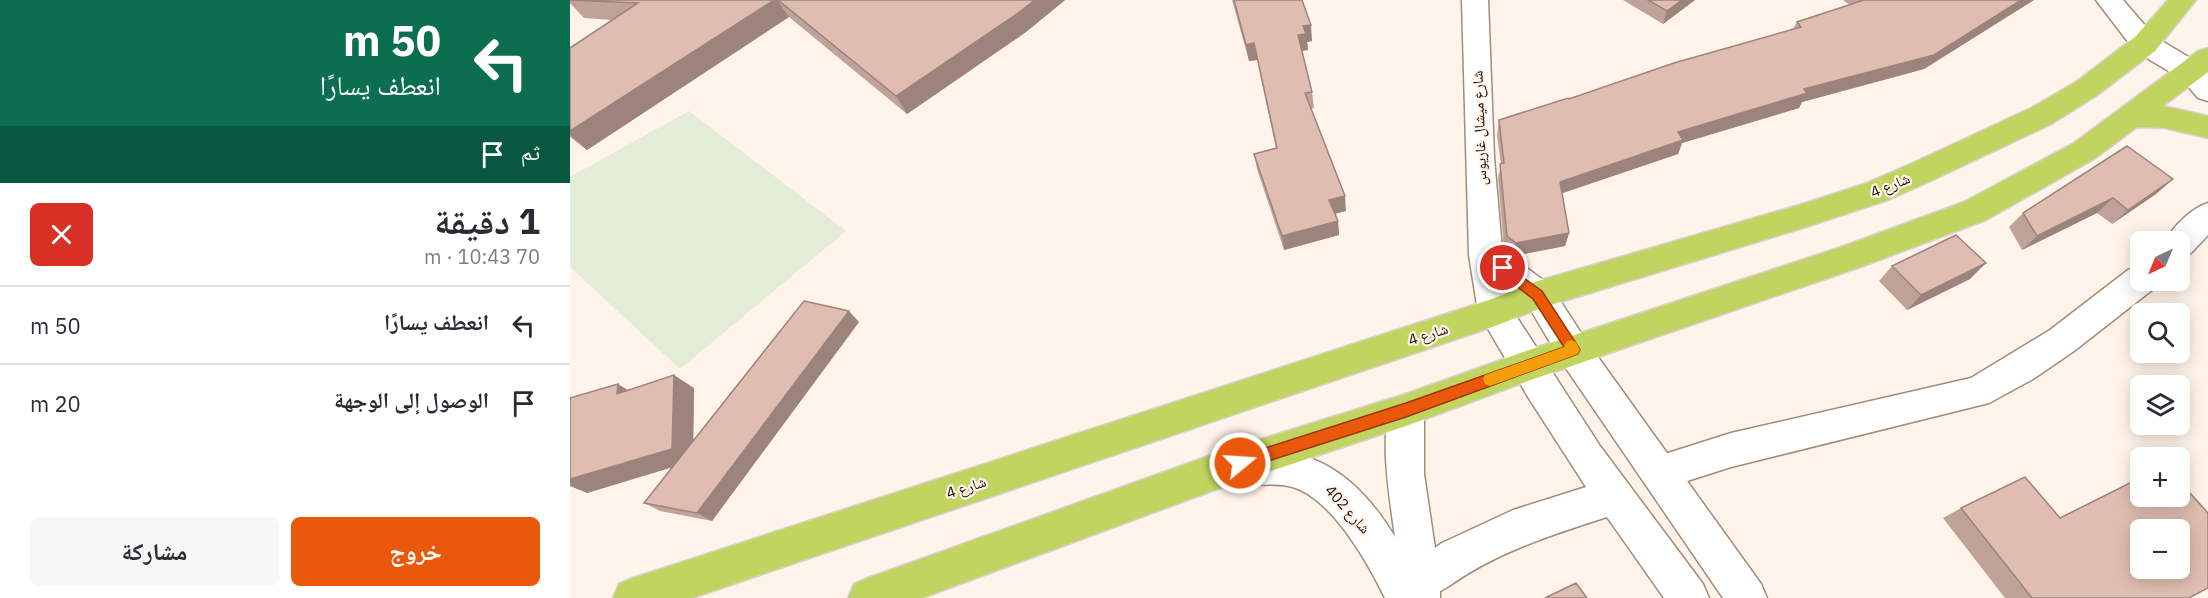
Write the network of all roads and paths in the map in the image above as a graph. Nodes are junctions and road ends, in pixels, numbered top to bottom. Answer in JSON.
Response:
{"nodes":[{"id":1,"x":1475,"y":0,"type":"edge"},
{"id":2,"x":2109,"y":0,"type":"edge"},
{"id":3,"x":2183,"y":0,"type":"edge"},
{"id":4,"x":2145,"y":44,"type":"junction"},
{"id":5,"x":2202,"y":74,"type":"edge"},
{"id":6,"x":2133,"y":116,"type":"junction"},
{"id":7,"x":2208,"y":127,"type":"edge"},
{"id":8,"x":2208,"y":215,"type":"edge"},
{"id":9,"x":2190,"y":234,"type":"edge"},
{"id":10,"x":1485,"y":255,"type":"junction"},
{"id":11,"x":2130,"y":288,"type":"edge"},
{"id":12,"x":1538,"y":295,"type":"junction"},
{"id":13,"x":1496,"y":312,"type":"junction"},
{"id":14,"x":1573,"y":350,"type":"junction"},
{"id":15,"x":1526,"y":366,"type":"junction"},
{"id":16,"x":1406,"y":410,"type":"junction"},
{"id":17,"x":1220,"y":470,"type":"junction"},
{"id":18,"x":1659,"y":472,"type":"junction"},
{"id":19,"x":1614,"y":497,"type":"junction"},
{"id":20,"x":1415,"y":593,"type":"edge"},
{"id":21,"x":633,"y":598,"type":"edge"},
{"id":22,"x":868,"y":598,"type":"edge"},
{"id":23,"x":1689,"y":598,"type":"edge"},
{"id":24,"x":1747,"y":598,"type":"edge"}],
"edges":[{"from":1,"to":10,"type":"street","name":"شارع ميشال غاريوس"},
{"from":2,"to":4,"type":"street"},
{"from":3,"to":4,"type":"highway","name":"شارع 4"},
{"from":4,"to":5,"type":"street"},
{"from":4,"to":12,"type":"highway","name":"شارع 4"},
{"from":5,"to":6,"type":"highway"},
{"from":6,"to":7,"type":"highway"},
{"from":6,"to":14,"type":"highway"},
{"from":8,"to":9,"type":"street"},
{"from":10,"to":12,"type":"street"},
{"from":10,"to":13,"type":"street","name":"شارع ميشال غاريوس"},
{"from":11,"to":18,"type":"street"},
{"from":12,"to":13,"type":"highway","name":"شارع 4"},
{"from":12,"to":14,"type":"street"},
{"from":13,"to":15,"type":"street","name":"شارع ميشال غاريوس"},
{"from":13,"to":21,"type":"highway","name":"شارع 4"},
{"from":14,"to":15,"type":"highway"},
{"from":14,"to":18,"type":"street"},
{"from":15,"to":16,"type":"highway"},
{"from":15,"to":19,"type":"street","name":"شارع ميشال غاريوس"},
{"from":16,"to":17,"type":"highway"},
{"from":16,"to":20,"type":"street"},
{"from":17,"to":20,"type":"street","name":"شارع 402"},
{"from":17,"to":22,"type":"highway"},
{"from":18,"to":24,"type":"street"},
{"from":19,"to":20,"type":"street"},
{"from":19,"to":23,"type":"street","name":"شارع ميشال غاريوس"}]}
